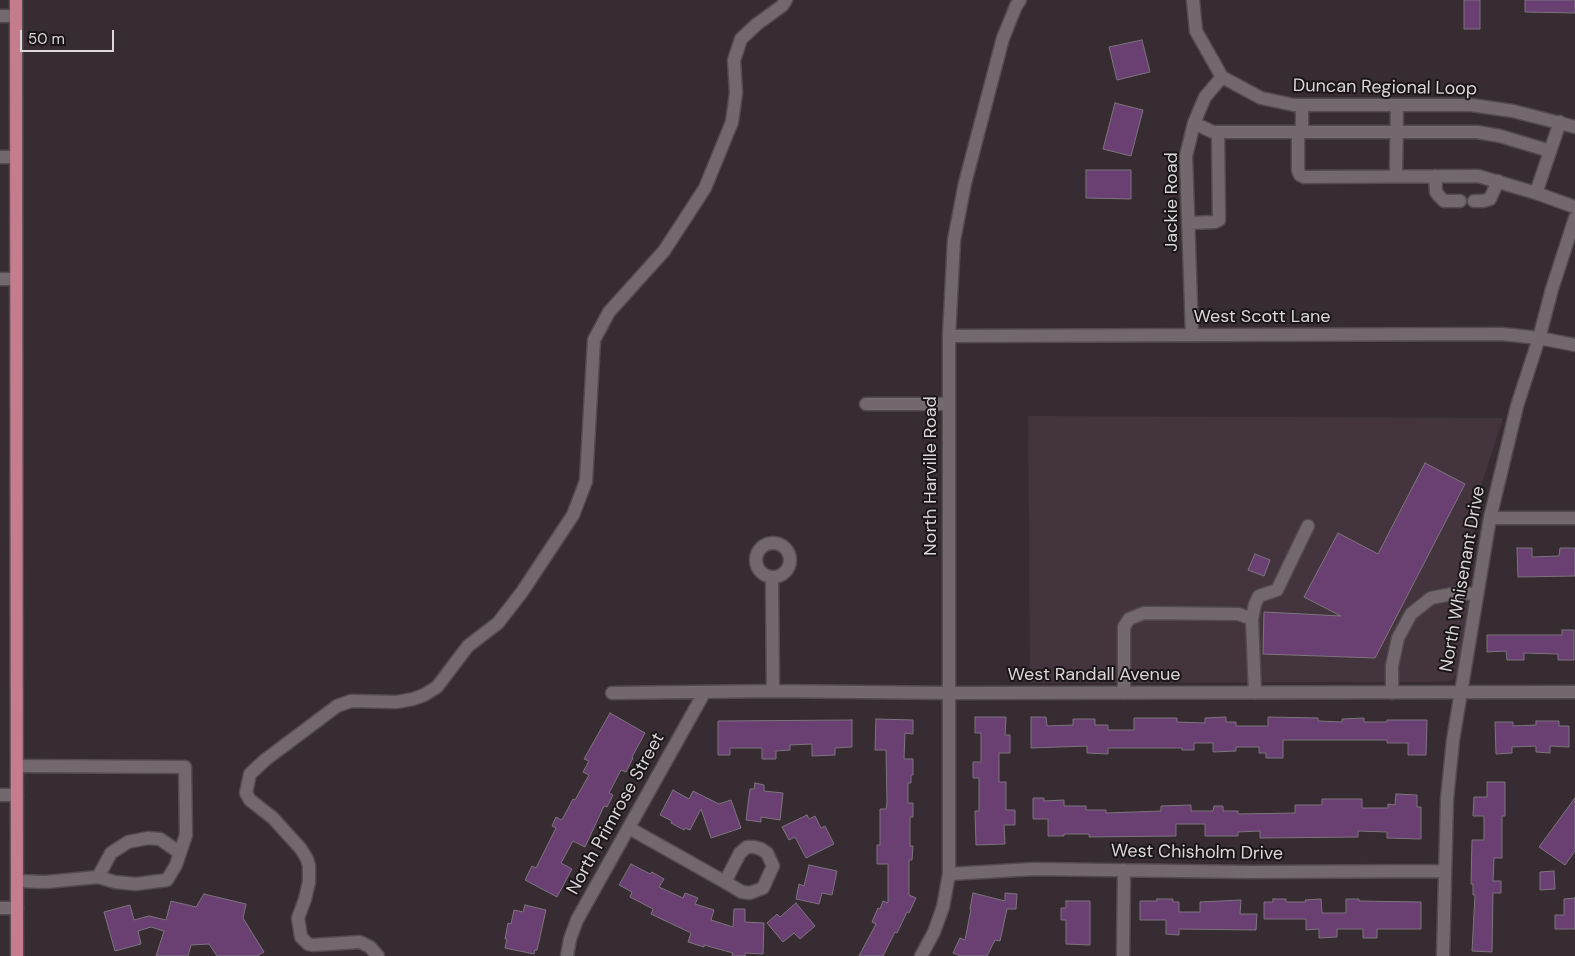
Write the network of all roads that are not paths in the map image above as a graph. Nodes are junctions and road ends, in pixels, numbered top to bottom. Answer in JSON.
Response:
{"nodes":[{"id":1,"x":16,"y":0,"type":"edge"},
{"id":2,"x":786,"y":0,"type":"edge"},
{"id":3,"x":1020,"y":0,"type":"edge"},
{"id":4,"x":1192,"y":0,"type":"edge"},
{"id":5,"x":0,"y":16,"type":"edge"},
{"id":6,"x":16,"y":16,"type":"junction"},
{"id":7,"x":1222,"y":77,"type":"junction"},
{"id":8,"x":1302,"y":105,"type":"junction"},
{"id":9,"x":1397,"y":105,"type":"junction"},
{"id":10,"x":1560,"y":122,"type":"junction"},
{"id":11,"x":1194,"y":123,"type":"junction"},
{"id":12,"x":1575,"y":127,"type":"edge"},
{"id":13,"x":1218,"y":132,"type":"junction"},
{"id":14,"x":1300,"y":132,"type":"junction"},
{"id":15,"x":1397,"y":132,"type":"junction"},
{"id":16,"x":1550,"y":151,"type":"junction"},
{"id":17,"x":0,"y":157,"type":"edge"},
{"id":18,"x":16,"y":157,"type":"junction"},
{"id":19,"x":1396,"y":176,"type":"junction"},
{"id":20,"x":1435,"y":176,"type":"junction"},
{"id":21,"x":1498,"y":181,"type":"junction"},
{"id":22,"x":1536,"y":193,"type":"junction"},
{"id":23,"x":1460,"y":201,"type":"dead end"},
{"id":24,"x":1474,"y":201,"type":"dead end"},
{"id":25,"x":1575,"y":207,"type":"edge"},
{"id":26,"x":1575,"y":218,"type":"edge"},
{"id":27,"x":1188,"y":223,"type":"junction"},
{"id":28,"x":0,"y":279,"type":"edge"},
{"id":29,"x":16,"y":279,"type":"junction"},
{"id":30,"x":1192,"y":335,"type":"junction"},
{"id":31,"x":949,"y":336,"type":"junction"},
{"id":32,"x":1539,"y":338,"type":"junction"},
{"id":33,"x":1575,"y":345,"type":"edge"},
{"id":34,"x":866,"y":404,"type":"dead end"},
{"id":35,"x":949,"y":404,"type":"junction"},
{"id":36,"x":1490,"y":518,"type":"junction"},
{"id":37,"x":1575,"y":518,"type":"edge"},
{"id":38,"x":1308,"y":526,"type":"dead end"},
{"id":39,"x":772,"y":577,"type":"dead end"},
{"id":40,"x":1477,"y":594,"type":"junction"},
{"id":41,"x":1252,"y":619,"type":"junction"},
{"id":42,"x":773,"y":691,"type":"junction"},
{"id":43,"x":1460,"y":692,"type":"junction"},
{"id":44,"x":1575,"y":692,"type":"edge"},
{"id":45,"x":612,"y":693,"type":"dead end"},
{"id":46,"x":704,"y":693,"type":"junction"},
{"id":47,"x":948,"y":693,"type":"junction"},
{"id":48,"x":1124,"y":693,"type":"junction"},
{"id":49,"x":1254,"y":693,"type":"junction"},
{"id":50,"x":1392,"y":693,"type":"junction"},
{"id":51,"x":17,"y":766,"type":"junction"},
{"id":52,"x":0,"y":794,"type":"edge"},
{"id":53,"x":17,"y":795,"type":"junction"},
{"id":54,"x":629,"y":828,"type":"junction"},
{"id":55,"x":180,"y":853,"type":"junction"},
{"id":56,"x":1124,"y":870,"type":"junction"},
{"id":57,"x":1445,"y":871,"type":"junction"},
{"id":58,"x":949,"y":874,"type":"junction"},
{"id":59,"x":98,"y":876,"type":"junction"},
{"id":60,"x":17,"y":881,"type":"junction"},
{"id":61,"x":725,"y":882,"type":"dead end"},
{"id":62,"x":0,"y":908,"type":"edge"},
{"id":63,"x":17,"y":908,"type":"junction"},
{"id":64,"x":17,"y":956,"type":"edge"},
{"id":65,"x":378,"y":956,"type":"edge"},
{"id":66,"x":567,"y":956,"type":"edge"},
{"id":67,"x":921,"y":956,"type":"edge"},
{"id":68,"x":1123,"y":956,"type":"edge"},
{"id":69,"x":1443,"y":956,"type":"edge"}],
"edges":[{"from":1,"to":6,"type":"main road"},
{"from":2,"to":65,"type":"street"},
{"from":3,"to":31,"type":"street","name":"North Harville Road"},
{"from":4,"to":7,"type":"street"},
{"from":5,"to":6,"type":"street"},
{"from":6,"to":18,"type":"main road"},
{"from":7,"to":8,"type":"street","name":"Duncan Regional Loop"},
{"from":7,"to":11,"type":"street","name":"Jackie Road"},
{"from":8,"to":9,"type":"street","name":"Duncan Regional Loop"},
{"from":8,"to":14,"type":"street"},
{"from":9,"to":10,"type":"street","name":"Duncan Regional Loop"},
{"from":9,"to":15,"type":"street"},
{"from":10,"to":12,"type":"street","name":"Duncan Regional Loop"},
{"from":10,"to":16,"type":"street"},
{"from":11,"to":13,"type":"street"},
{"from":11,"to":27,"type":"street","name":"Jackie Road"},
{"from":13,"to":14,"type":"street"},
{"from":13,"to":27,"type":"street"},
{"from":14,"to":15,"type":"street"},
{"from":14,"to":19,"type":"street"},
{"from":15,"to":16,"type":"street"},
{"from":15,"to":19,"type":"street"},
{"from":16,"to":22,"type":"street"},
{"from":17,"to":18,"type":"street"},
{"from":18,"to":29,"type":"main road"},
{"from":19,"to":20,"type":"street"},
{"from":20,"to":21,"type":"street"},
{"from":20,"to":23,"type":"street"},
{"from":21,"to":22,"type":"street"},
{"from":21,"to":24,"type":"street"},
{"from":22,"to":25,"type":"street"},
{"from":26,"to":32,"type":"street","name":"North Whisenant Drive"},
{"from":27,"to":30,"type":"street","name":"Jackie Road"},
{"from":28,"to":29,"type":"street"},
{"from":29,"to":51,"type":"main road"},
{"from":30,"to":31,"type":"street","name":"West Scott Lane"},
{"from":30,"to":32,"type":"street","name":"West Scott Lane"},
{"from":31,"to":35,"type":"street","name":"North Harville Road"},
{"from":32,"to":33,"type":"street","name":"West Scott Lane"},
{"from":32,"to":36,"type":"street","name":"North Whisenant Drive"},
{"from":34,"to":35,"type":"street"},
{"from":35,"to":47,"type":"street","name":"North Harville Road"},
{"from":36,"to":37,"type":"street"},
{"from":36,"to":40,"type":"street","name":"North Whisenant Drive"},
{"from":38,"to":41,"type":"street"},
{"from":39,"to":42,"type":"street"},
{"from":40,"to":43,"type":"street","name":"North Whisenant Drive"},
{"from":40,"to":50,"type":"street"},
{"from":41,"to":48,"type":"street"},
{"from":41,"to":49,"type":"street"},
{"from":42,"to":46,"type":"street","name":"West Randall Avenue"},
{"from":42,"to":47,"type":"street","name":"West Randall Avenue"},
{"from":43,"to":44,"type":"street","name":"West Randall Avenue"},
{"from":43,"to":50,"type":"street","name":"West Randall Avenue"},
{"from":43,"to":57,"type":"street","name":"North Whisenant Drive"},
{"from":45,"to":46,"type":"street","name":"West Randall Avenue"},
{"from":46,"to":54,"type":"street","name":"North Primrose Street"},
{"from":47,"to":48,"type":"street","name":"West Randall Avenue"},
{"from":47,"to":58,"type":"street","name":"North Harville Road"},
{"from":48,"to":49,"type":"street","name":"West Randall Avenue"},
{"from":49,"to":50,"type":"street","name":"West Randall Avenue"},
{"from":51,"to":53,"type":"main road"},
{"from":51,"to":55,"type":"street"},
{"from":52,"to":53,"type":"street"},
{"from":53,"to":60,"type":"main road"},
{"from":54,"to":61,"type":"street"},
{"from":54,"to":66,"type":"street","name":"North Primrose Street"},
{"from":55,"to":59,"type":"street"},
{"from":55,"to":59,"type":"street"},
{"from":56,"to":57,"type":"street","name":"West Chisholm Drive"},
{"from":56,"to":58,"type":"street","name":"West Chisholm Drive"},
{"from":56,"to":68,"type":"street"},
{"from":57,"to":69,"type":"street","name":"North Whisenant Drive"},
{"from":58,"to":67,"type":"street","name":"North Harville Road"},
{"from":59,"to":60,"type":"street"},
{"from":60,"to":63,"type":"main road"},
{"from":62,"to":63,"type":"street"},
{"from":63,"to":64,"type":"main road"}]}
